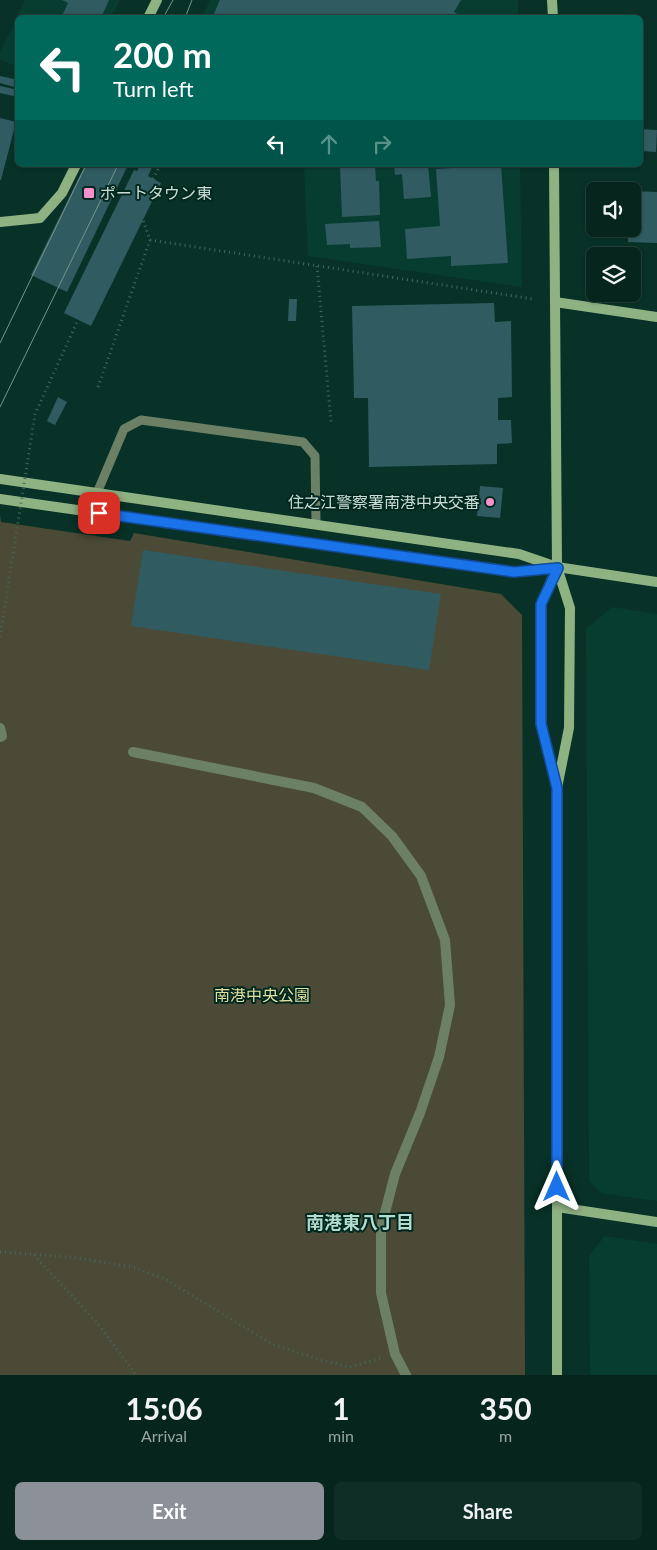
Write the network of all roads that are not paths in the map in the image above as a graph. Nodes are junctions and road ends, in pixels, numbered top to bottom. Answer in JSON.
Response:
{"nodes":[{"id":1,"x":157,"y":0,"type":"edge"},
{"id":2,"x":552,"y":0,"type":"edge"},
{"id":3,"x":150,"y":15,"type":"edge"},
{"id":4,"x":552,"y":15,"type":"edge"},
{"id":5,"x":75,"y":167,"type":"edge"},
{"id":6,"x":554,"y":167,"type":"edge"},
{"id":7,"x":0,"y":222,"type":"edge"},
{"id":8,"x":555,"y":302,"type":"junction"},
{"id":9,"x":657,"y":317,"type":"edge"},
{"id":10,"x":0,"y":479,"type":"edge"},
{"id":11,"x":97,"y":493,"type":"junction"},
{"id":12,"x":0,"y":499,"type":"edge"},
{"id":13,"x":316,"y":524,"type":"junction"},
{"id":14,"x":558,"y":568,"type":"junction"},
{"id":15,"x":657,"y":582,"type":"edge"},
{"id":16,"x":0,"y":728,"type":"edge"},
{"id":17,"x":0,"y":737,"type":"edge"},
{"id":18,"x":133,"y":752,"type":"dead end"},
{"id":19,"x":557,"y":788,"type":"junction"},
{"id":20,"x":557,"y":1207,"type":"junction"},
{"id":21,"x":657,"y":1222,"type":"edge"},
{"id":22,"x":406,"y":1375,"type":"edge"},
{"id":23,"x":558,"y":1375,"type":"edge"}],
"edges":[{"from":1,"to":3,"type":"street"},
{"from":2,"to":4,"type":"street"},
{"from":5,"to":7,"type":"street"},
{"from":6,"to":8,"type":"street"},
{"from":8,"to":9,"type":"street"},
{"from":8,"to":14,"type":"street"},
{"from":10,"to":11,"type":"street"},
{"from":11,"to":13,"type":"street"},
{"from":11,"to":13,"type":"lane"},
{"from":12,"to":14,"type":"street"},
{"from":13,"to":14,"type":"street"},
{"from":14,"to":15,"type":"street"},
{"from":14,"to":19,"type":"street"},
{"from":14,"to":19,"type":"street"},
{"from":16,"to":17,"type":"street"},
{"from":18,"to":22,"type":"street"},
{"from":19,"to":20,"type":"street"},
{"from":20,"to":21,"type":"street"},
{"from":20,"to":23,"type":"street"}]}
